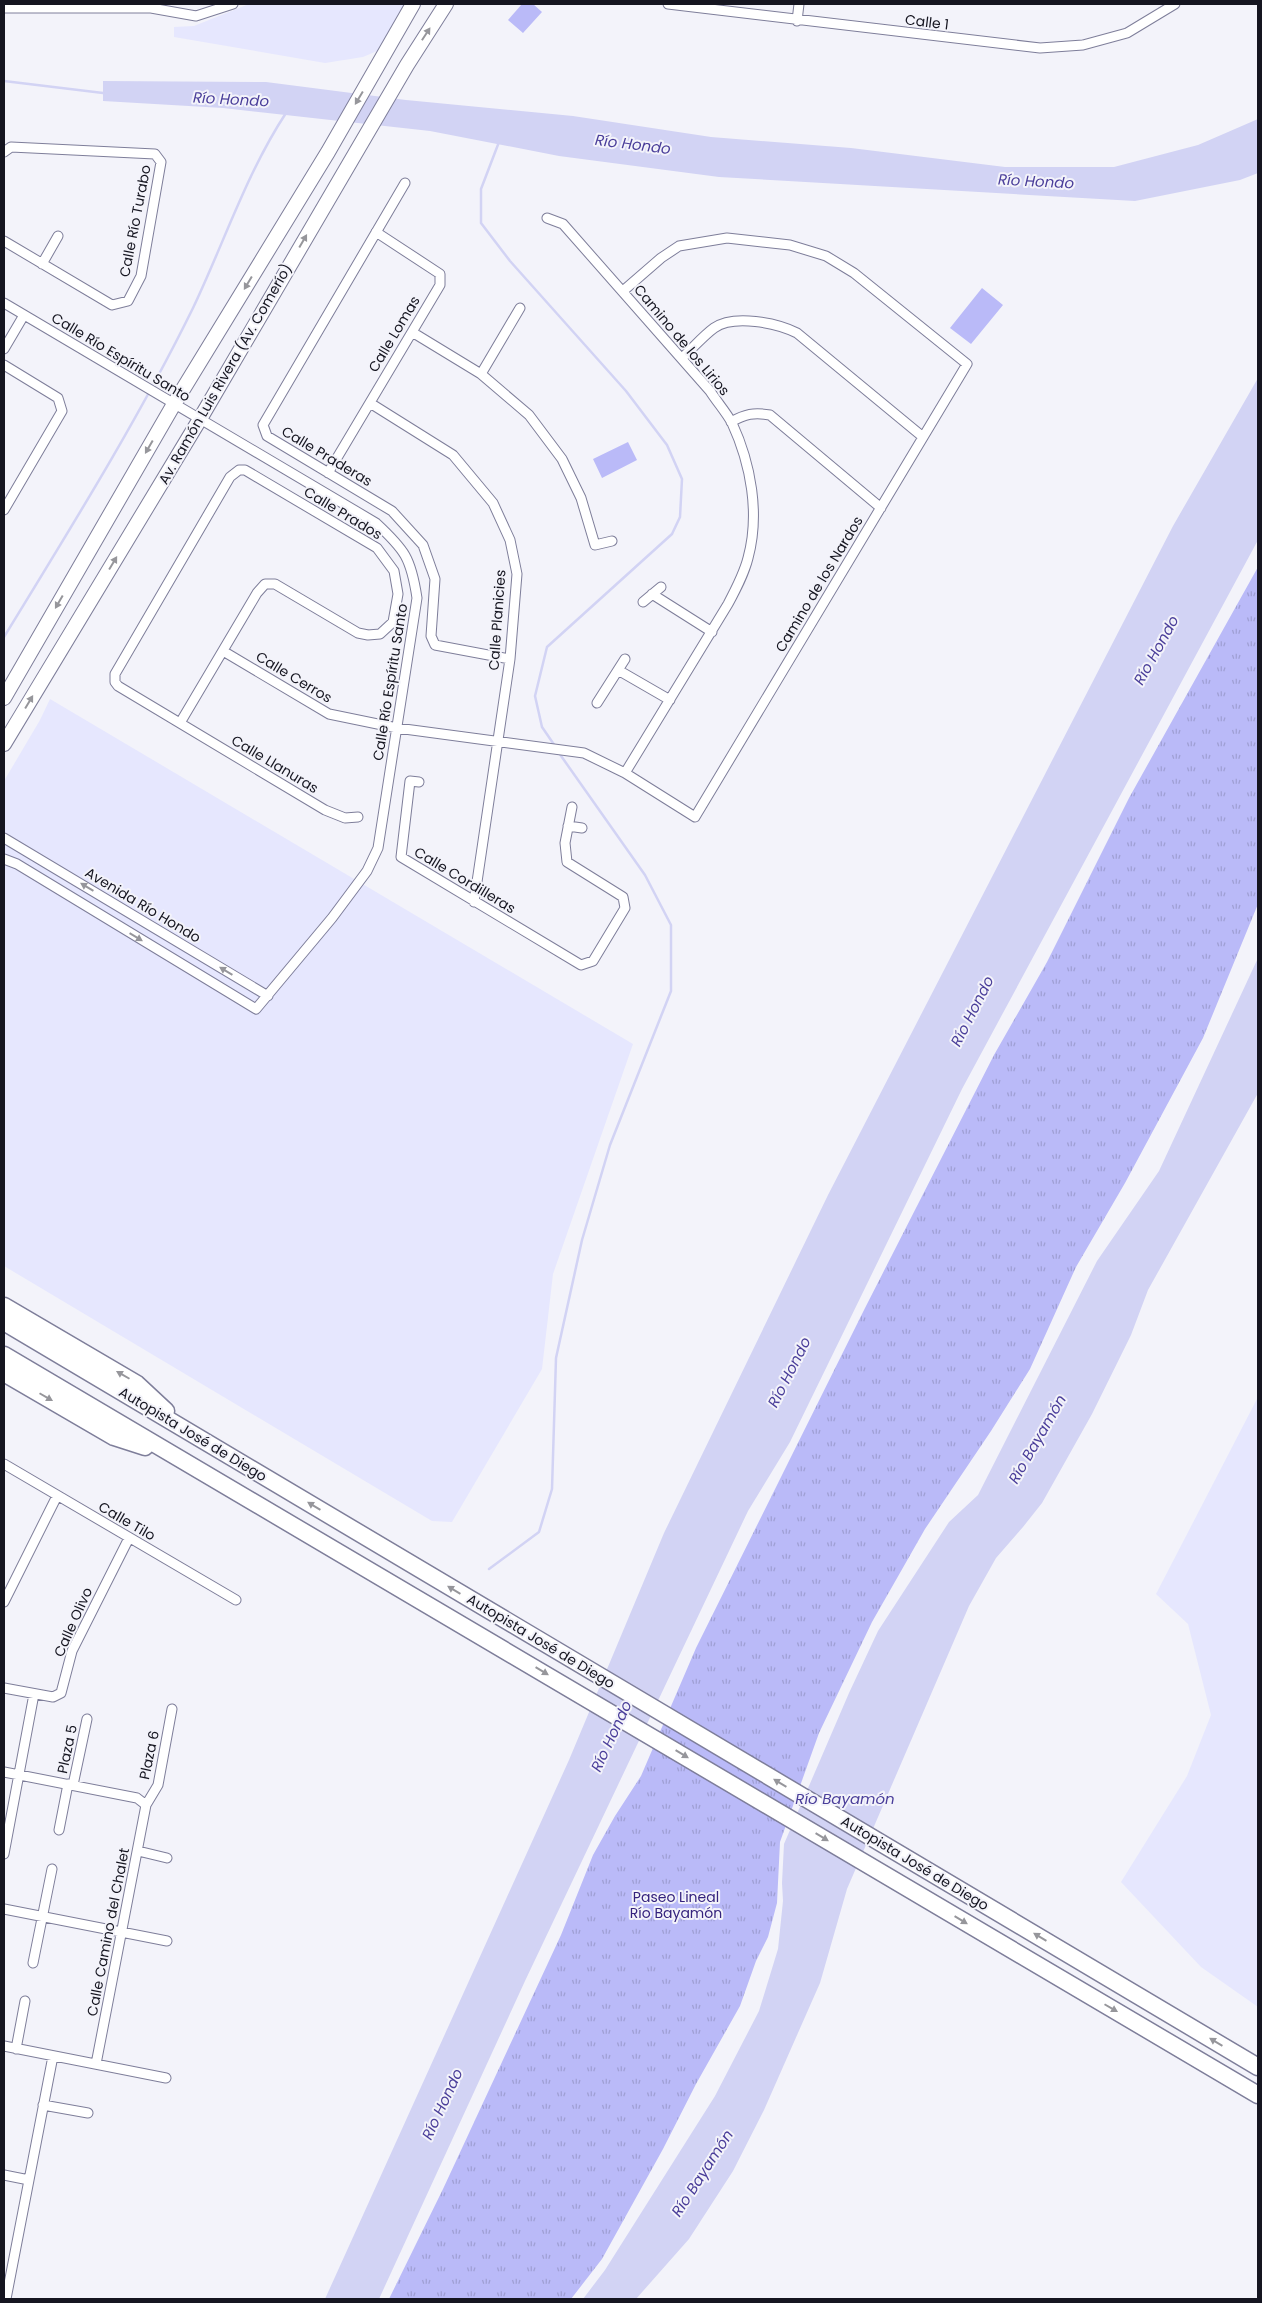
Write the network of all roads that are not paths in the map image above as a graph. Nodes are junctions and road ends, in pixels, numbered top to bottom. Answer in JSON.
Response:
{"nodes":[{"id":1,"x":233,"y":4,"type":"edge"},
{"id":2,"x":414,"y":4,"type":"edge"},
{"id":3,"x":446,"y":4,"type":"edge"},
{"id":4,"x":668,"y":4,"type":"edge"},
{"id":5,"x":799,"y":4,"type":"edge"},
{"id":6,"x":1175,"y":4,"type":"edge"},
{"id":7,"x":151,"y":6,"type":"edge"},
{"id":8,"x":4,"y":8,"type":"edge"},
{"id":9,"x":797,"y":21,"type":"junction"},
{"id":10,"x":4,"y":152,"type":"edge"},
{"id":11,"x":405,"y":184,"type":"dead end"},
{"id":12,"x":547,"y":218,"type":"dead end"},
{"id":13,"x":376,"y":232,"type":"junction"},
{"id":14,"x":58,"y":236,"type":"dead end"},
{"id":15,"x":4,"y":241,"type":"edge"},
{"id":16,"x":42,"y":264,"type":"junction"},
{"id":17,"x":623,"y":291,"type":"junction"},
{"id":18,"x":4,"y":303,"type":"edge"},
{"id":19,"x":520,"y":308,"type":"dead end"},
{"id":20,"x":24,"y":315,"type":"junction"},
{"id":21,"x":514,"y":319,"type":"junction"},
{"id":22,"x":523,"y":325,"type":"dead end"},
{"id":23,"x":412,"y":332,"type":"junction"},
{"id":24,"x":4,"y":349,"type":"edge"},
{"id":25,"x":682,"y":358,"type":"junction"},
{"id":26,"x":4,"y":365,"type":"edge"},
{"id":27,"x":481,"y":374,"type":"junction"},
{"id":28,"x":370,"y":403,"type":"junction"},
{"id":29,"x":174,"y":404,"type":"junction"},
{"id":30,"x":200,"y":419,"type":"junction"},
{"id":31,"x":731,"y":422,"type":"junction"},
{"id":32,"x":924,"y":437,"type":"junction"},
{"id":33,"x":328,"y":473,"type":"junction"},
{"id":34,"x":881,"y":508,"type":"junction"},
{"id":35,"x":4,"y":510,"type":"edge"},
{"id":36,"x":612,"y":541,"type":"dead end"},
{"id":37,"x":661,"y":587,"type":"dead end"},
{"id":38,"x":652,"y":594,"type":"junction"},
{"id":39,"x":643,"y":602,"type":"dead end"},
{"id":40,"x":712,"y":632,"type":"junction"},
{"id":41,"x":223,"y":651,"type":"junction"},
{"id":42,"x":510,"y":659,"type":"junction"},
{"id":43,"x":625,"y":659,"type":"dead end"},
{"id":44,"x":618,"y":670,"type":"junction"},
{"id":45,"x":4,"y":698,"type":"edge"},
{"id":46,"x":670,"y":700,"type":"junction"},
{"id":47,"x":597,"y":703,"type":"dead end"},
{"id":48,"x":180,"y":723,"type":"junction"},
{"id":49,"x":397,"y":728,"type":"junction"},
{"id":50,"x":499,"y":743,"type":"junction"},
{"id":51,"x":4,"y":744,"type":"edge"},
{"id":52,"x":625,"y":773,"type":"junction"},
{"id":53,"x":419,"y":782,"type":"dead end"},
{"id":54,"x":572,"y":807,"type":"dead end"},
{"id":55,"x":358,"y":817,"type":"dead end"},
{"id":56,"x":695,"y":817,"type":"joint"},
{"id":57,"x":568,"y":826,"type":"junction"},
{"id":58,"x":582,"y":828,"type":"dead end"},
{"id":59,"x":4,"y":838,"type":"edge"},
{"id":60,"x":4,"y":858,"type":"edge"},
{"id":61,"x":474,"y":902,"type":"junction"},
{"id":62,"x":268,"y":996,"type":"junction"},
{"id":63,"x":4,"y":1306,"type":"edge"},
{"id":64,"x":4,"y":1322,"type":"edge"},
{"id":65,"x":4,"y":1334,"type":"edge"},
{"id":66,"x":4,"y":1345,"type":"edge"},
{"id":67,"x":4,"y":1355,"type":"edge"},
{"id":68,"x":4,"y":1373,"type":"edge"},
{"id":69,"x":186,"y":1430,"type":"junction"},
{"id":70,"x":173,"y":1456,"type":"junction"},
{"id":71,"x":235,"y":1460,"type":"junction"},
{"id":72,"x":4,"y":1464,"type":"edge"},
{"id":73,"x":57,"y":1496,"type":"junction"},
{"id":74,"x":129,"y":1538,"type":"junction"},
{"id":75,"x":236,"y":1600,"type":"dead end"},
{"id":76,"x":4,"y":1602,"type":"edge"},
{"id":77,"x":498,"y":1645,"type":"junction"},
{"id":78,"x":4,"y":1688,"type":"edge"},
{"id":79,"x":34,"y":1694,"type":"junction"},
{"id":80,"x":172,"y":1709,"type":"dead end"},
{"id":81,"x":88,"y":1719,"type":"dead end"},
{"id":82,"x":4,"y":1772,"type":"edge"},
{"id":83,"x":19,"y":1774,"type":"junction"},
{"id":84,"x":71,"y":1784,"type":"junction"},
{"id":85,"x":146,"y":1805,"type":"junction"},
{"id":86,"x":59,"y":1830,"type":"dead end"},
{"id":87,"x":138,"y":1851,"type":"junction"},
{"id":88,"x":4,"y":1854,"type":"edge"},
{"id":89,"x":167,"y":1858,"type":"dead end"},
{"id":90,"x":52,"y":1869,"type":"dead end"},
{"id":91,"x":4,"y":1909,"type":"edge"},
{"id":92,"x":42,"y":1916,"type":"junction"},
{"id":93,"x":122,"y":1932,"type":"junction"},
{"id":94,"x":167,"y":1941,"type":"dead end"},
{"id":95,"x":32,"y":1963,"type":"dead end"},
{"id":96,"x":25,"y":2001,"type":"dead end"},
{"id":97,"x":4,"y":2046,"type":"edge"},
{"id":98,"x":16,"y":2048,"type":"junction"},
{"id":99,"x":53,"y":2056,"type":"junction"},
{"id":100,"x":96,"y":2064,"type":"junction"},
{"id":101,"x":1258,"y":2067,"type":"edge"},
{"id":102,"x":166,"y":2078,"type":"dead end"},
{"id":103,"x":1258,"y":2095,"type":"edge"},
{"id":104,"x":44,"y":2105,"type":"junction"},
{"id":105,"x":88,"y":2113,"type":"dead end"},
{"id":106,"x":4,"y":2175,"type":"edge"},
{"id":107,"x":29,"y":2180,"type":"junction"},
{"id":108,"x":8,"y":2259,"type":"edge"},
{"id":109,"x":6,"y":2299,"type":"edge"}],
"edges":[{"from":1,"to":7,"type":"street"},
{"from":2,"to":29,"type":"main road","name":"Av. Ramón Luis Rivera (Av. Comerío)","one_way":true},
{"from":30,"to":3,"type":"main road","name":"Av. Ramón Luis Rivera (Av. Comerío)","one_way":true},
{"from":4,"to":9,"type":"street","name":"Calle 1"},
{"from":5,"to":9,"type":"street"},
{"from":6,"to":9,"type":"street","name":"Calle 1"},
{"from":7,"to":8,"type":"street"},
{"from":10,"to":16,"type":"street","name":"Calle Río Turabo"},
{"from":11,"to":13,"type":"street","name":"Calle Praderas"},
{"from":12,"to":17,"type":"street","name":"Camino de los Lirios"},
{"from":13,"to":23,"type":"street","name":"Calle Lomas"},
{"from":13,"to":33,"type":"street","name":"Calle Praderas"},
{"from":14,"to":16,"type":"street"},
{"from":15,"to":16,"type":"street","name":"Calle Río Turabo"},
{"from":17,"to":25,"type":"street","name":"Camino de los Lirios"},
{"from":17,"to":32,"type":"street","name":"Camino de los Nardos"},
{"from":18,"to":20,"type":"street","name":"Calle Río Espíritu Santo"},
{"from":19,"to":21,"type":"street"},
{"from":20,"to":24,"type":"street"},
{"from":20,"to":29,"type":"street","name":"Calle Río Espíritu Santo"},
{"from":21,"to":22,"type":"street"},
{"from":21,"to":27,"type":"street"},
{"from":23,"to":27,"type":"street"},
{"from":23,"to":28,"type":"street","name":"Calle Lomas"},
{"from":25,"to":31,"type":"street","name":"Camino de los Lirios"},
{"from":25,"to":32,"type":"street"},
{"from":26,"to":35,"type":"street"},
{"from":27,"to":36,"type":"street"},
{"from":28,"to":33,"type":"street","name":"Calle Lomas"},
{"from":28,"to":42,"type":"street","name":"Calle Planicies"},
{"from":29,"to":30,"type":"street","name":"Calle Río Espíritu Santo"},
{"from":29,"to":45,"type":"main road","name":"Av. Ramón Luis Rivera (Av. Comerío)","one_way":true},
{"from":30,"to":49,"type":"street","name":"Calle Río Espíritu Santo"},
{"from":51,"to":30,"type":"main road","name":"Av. Ramón Luis Rivera (Av. Comerío)","one_way":true},
{"from":31,"to":34,"type":"street"},
{"from":31,"to":40,"type":"street","name":"Camino de los Lirios"},
{"from":32,"to":34,"type":"street","name":"Camino de los Nardos"},
{"from":33,"to":42,"type":"street","name":"Calle Praderas"},
{"from":34,"to":56,"type":"street","name":"Camino de los Nardos"},
{"from":37,"to":38,"type":"street"},
{"from":38,"to":39,"type":"street"},
{"from":38,"to":40,"type":"street"},
{"from":40,"to":46,"type":"street","name":"Camino de los Lirios"},
{"from":41,"to":48,"type":"street","name":"Calle Prados"},
{"from":41,"to":48,"type":"street","name":"Calle Prados"},
{"from":41,"to":49,"type":"street","name":"Calle Cerros"},
{"from":42,"to":50,"type":"street","name":"Calle Planicies"},
{"from":43,"to":44,"type":"street"},
{"from":44,"to":46,"type":"street"},
{"from":44,"to":47,"type":"street"},
{"from":46,"to":52,"type":"street","name":"Camino de los Lirios"},
{"from":48,"to":55,"type":"street","name":"Calle Llanuras"},
{"from":49,"to":50,"type":"street","name":"Calle Cerros"},
{"from":49,"to":62,"type":"street","name":"Calle Río Espíritu Santo"},
{"from":50,"to":52,"type":"street","name":"Calle Cerros"},
{"from":50,"to":61,"type":"street","name":"Calle Planicies"},
{"from":52,"to":56,"type":"street","name":"Calle Cerros"},
{"from":53,"to":61,"type":"street","name":"Calle Cordilleras"},
{"from":54,"to":57,"type":"street"},
{"from":57,"to":58,"type":"street"},
{"from":57,"to":61,"type":"street","name":"Calle Cordilleras"},
{"from":62,"to":59,"type":"street","name":"Avenida Río Hondo","one_way":true},
{"from":60,"to":62,"type":"street","name":"Calle Río Espíritu Santo","one_way":true},
{"from":69,"to":63,"type":"highway","one_way":true},
{"from":64,"to":69,"type":"highway","name":"Autopista José de Diego"},
{"from":65,"to":71,"type":"highway"},
{"from":66,"to":77,"type":"highway"},
{"from":67,"to":70,"type":"highway","name":"Autopista José de Diego"},
{"from":68,"to":70,"type":"highway","one_way":true},
{"from":69,"to":71,"type":"highway","name":"Autopista José de Diego"},
{"from":70,"to":77,"type":"highway","name":"Autopista José de Diego"},
{"from":101,"to":71,"type":"highway","name":"Autopista José de Diego","one_way":true},
{"from":72,"to":73,"type":"street","name":"Calle Tilo"},
{"from":73,"to":74,"type":"street","name":"Calle Tilo"},
{"from":73,"to":76,"type":"street"},
{"from":74,"to":75,"type":"street","name":"Calle Tilo"},
{"from":74,"to":79,"type":"street","name":"Calle Olivo"},
{"from":77,"to":103,"type":"highway","name":"Autopista José de Diego","one_way":true},
{"from":78,"to":79,"type":"street"},
{"from":79,"to":83,"type":"street"},
{"from":80,"to":85,"type":"street","name":"Plaza 6"},
{"from":81,"to":84,"type":"street","name":"Plaza 5"},
{"from":82,"to":83,"type":"street"},
{"from":83,"to":84,"type":"street"},
{"from":83,"to":88,"type":"street"},
{"from":84,"to":85,"type":"street"},
{"from":84,"to":86,"type":"street","name":"Plaza 5"},
{"from":85,"to":87,"type":"street","name":"Calle Camino del Chalet"},
{"from":87,"to":89,"type":"street"},
{"from":87,"to":93,"type":"street","name":"Calle Camino del Chalet"},
{"from":90,"to":92,"type":"street"},
{"from":91,"to":92,"type":"street"},
{"from":92,"to":93,"type":"street"},
{"from":92,"to":95,"type":"street"},
{"from":93,"to":94,"type":"street"},
{"from":93,"to":100,"type":"street","name":"Calle Camino del Chalet"},
{"from":96,"to":98,"type":"street"},
{"from":97,"to":98,"type":"street"},
{"from":98,"to":99,"type":"street"},
{"from":99,"to":100,"type":"street"},
{"from":99,"to":104,"type":"street"},
{"from":100,"to":102,"type":"street"},
{"from":104,"to":105,"type":"street"},
{"from":104,"to":107,"type":"street"},
{"from":106,"to":107,"type":"street"},
{"from":107,"to":108,"type":"street"},
{"from":108,"to":109,"type":"street"}]}
